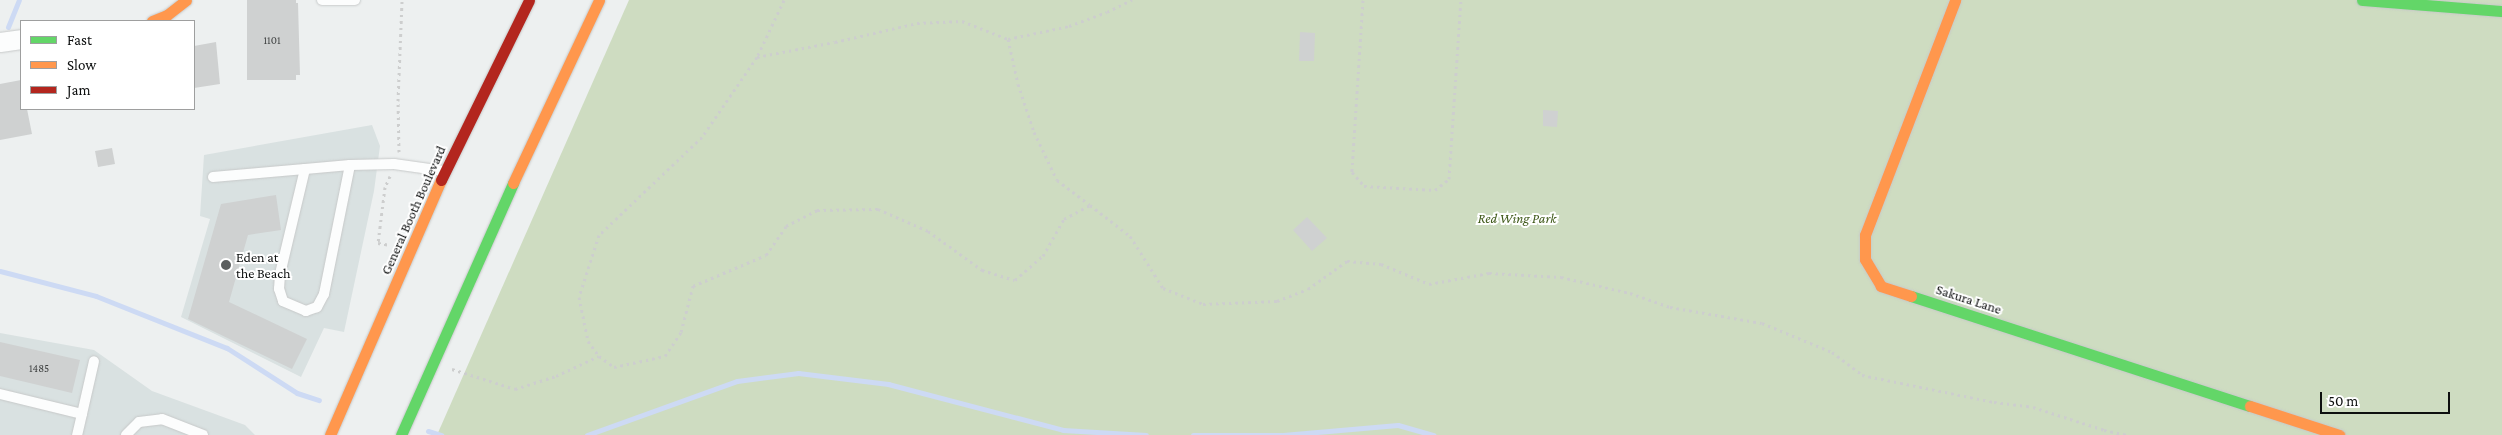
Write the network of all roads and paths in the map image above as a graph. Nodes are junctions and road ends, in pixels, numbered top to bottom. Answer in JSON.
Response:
{"nodes":[{"id":1,"x":186,"y":0,"type":"edge"},
{"id":2,"x":322,"y":0,"type":"edge"},
{"id":3,"x":355,"y":0,"type":"edge"},
{"id":4,"x":402,"y":0,"type":"edge"},
{"id":5,"x":529,"y":0,"type":"edge"},
{"id":6,"x":600,"y":0,"type":"edge"},
{"id":7,"x":784,"y":0,"type":"edge"},
{"id":8,"x":1132,"y":0,"type":"edge"},
{"id":9,"x":1363,"y":0,"type":"edge"},
{"id":10,"x":1460,"y":0,"type":"edge"},
{"id":11,"x":1955,"y":0,"type":"edge"},
{"id":12,"x":2362,"y":0,"type":"edge"},
{"id":13,"x":2502,"y":11,"type":"edge"},
{"id":14,"x":154,"y":20,"type":"edge"},
{"id":15,"x":20,"y":39,"type":"edge"},
{"id":16,"x":1008,"y":39,"type":"junction"},
{"id":17,"x":0,"y":42,"type":"edge"},
{"id":18,"x":757,"y":56,"type":"junction"},
{"id":19,"x":394,"y":164,"type":"junction"},
{"id":20,"x":350,"y":165,"type":"junction"},
{"id":21,"x":305,"y":169,"type":"junction"},
{"id":22,"x":445,"y":171,"type":"junction"},
{"id":23,"x":213,"y":177,"type":"dead end"},
{"id":24,"x":1090,"y":205,"type":"junction"},
{"id":25,"x":378,"y":243,"type":"dead end"},
{"id":26,"x":599,"y":356,"type":"junction"},
{"id":27,"x":94,"y":361,"type":"dead end"},
{"id":28,"x":433,"y":363,"type":"junction"},
{"id":29,"x":0,"y":394,"type":"edge"},
{"id":30,"x":82,"y":414,"type":"junction"},
{"id":31,"x":77,"y":435,"type":"edge"},
{"id":32,"x":126,"y":435,"type":"edge"},
{"id":33,"x":203,"y":435,"type":"edge"},
{"id":34,"x":330,"y":435,"type":"edge"},
{"id":35,"x":401,"y":435,"type":"edge"},
{"id":36,"x":2128,"y":435,"type":"edge"},
{"id":37,"x":2339,"y":435,"type":"edge"}],
"edges":[{"from":1,"to":14,"type":"main road"},
{"from":2,"to":3,"type":"lane"},
{"from":4,"to":19,"type":"path"},
{"from":5,"to":22,"type":"main road","name":"General Booth Boulevard"},
{"from":6,"to":28,"type":"main road"},
{"from":7,"to":18,"type":"path"},
{"from":8,"to":16,"type":"path"},
{"from":9,"to":10,"type":"path"},
{"from":11,"to":37,"type":"main road","name":"Sakura Lane"},
{"from":12,"to":13,"type":"main road"},
{"from":15,"to":17,"type":"street"},
{"from":16,"to":18,"type":"path"},
{"from":16,"to":24,"type":"path"},
{"from":18,"to":26,"type":"path"},
{"from":19,"to":20,"type":"lane"},
{"from":19,"to":22,"type":"lane"},
{"from":19,"to":25,"type":"path"},
{"from":20,"to":21,"type":"lane"},
{"from":20,"to":21,"type":"lane"},
{"from":21,"to":23,"type":"lane"},
{"from":22,"to":34,"type":"main road","name":"General Booth Boulevard"},
{"from":24,"to":26,"type":"path"},
{"from":24,"to":36,"type":"path"},
{"from":26,"to":28,"type":"path"},
{"from":27,"to":30,"type":"lane"},
{"from":28,"to":35,"type":"main road"},
{"from":29,"to":30,"type":"lane"},
{"from":30,"to":31,"type":"lane"},
{"from":32,"to":33,"type":"lane"}]}
